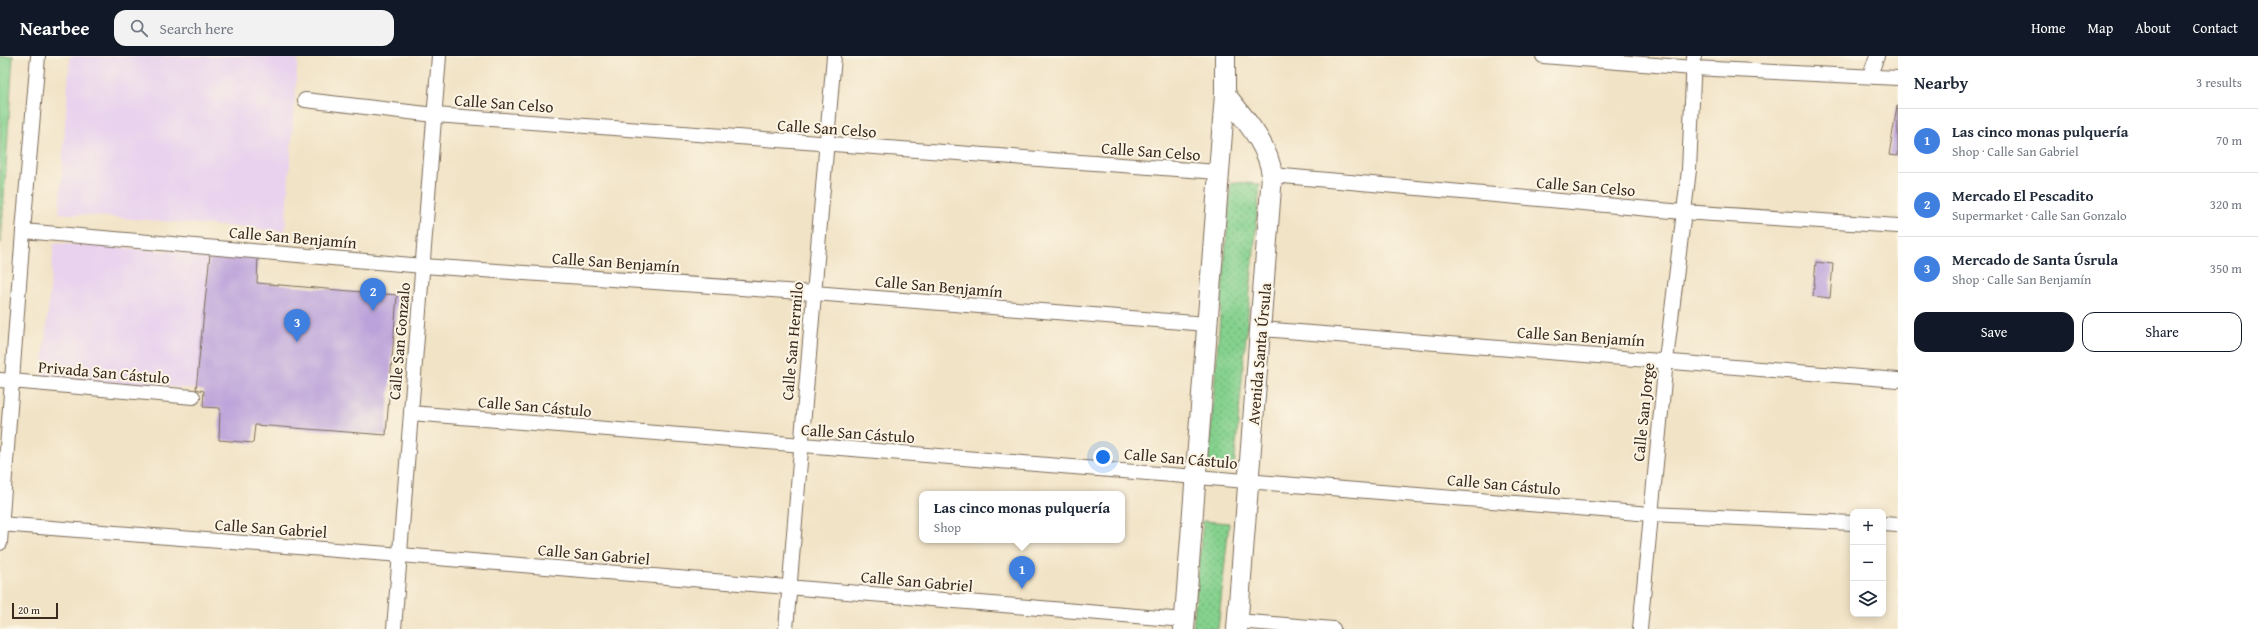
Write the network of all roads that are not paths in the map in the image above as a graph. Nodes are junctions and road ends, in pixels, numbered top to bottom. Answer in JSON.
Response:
{"nodes":[{"id":1,"x":38,"y":56,"type":"edge"},
{"id":2,"x":439,"y":56,"type":"edge"},
{"id":3,"x":834,"y":56,"type":"edge"},
{"id":4,"x":1225,"y":56,"type":"edge"},
{"id":5,"x":1543,"y":56,"type":"edge"},
{"id":6,"x":1877,"y":56,"type":"edge"},
{"id":7,"x":1694,"y":62,"type":"edge"},
{"id":8,"x":1870,"y":75,"type":"junction"},
{"id":9,"x":1898,"y":78,"type":"edge"},
{"id":10,"x":1225,"y":94,"type":"junction"},
{"id":11,"x":305,"y":100,"type":"dead end"},
{"id":12,"x":435,"y":115,"type":"junction"},
{"id":13,"x":827,"y":145,"type":"junction"},
{"id":14,"x":1218,"y":172,"type":"junction"},
{"id":15,"x":1272,"y":175,"type":"junction"},
{"id":16,"x":1683,"y":212,"type":"junction"},
{"id":17,"x":1898,"y":226,"type":"edge"},
{"id":18,"x":22,"y":231,"type":"junction"},
{"id":19,"x":423,"y":266,"type":"junction"},
{"id":20,"x":814,"y":293,"type":"junction"},
{"id":21,"x":1207,"y":324,"type":"junction"},
{"id":22,"x":1261,"y":329,"type":"junction"},
{"id":23,"x":1666,"y":360,"type":"junction"},
{"id":24,"x":5,"y":380,"type":"edge"},
{"id":25,"x":1898,"y":380,"type":"edge"},
{"id":26,"x":193,"y":397,"type":"dead end"},
{"id":27,"x":411,"y":413,"type":"junction"},
{"id":28,"x":800,"y":445,"type":"junction"},
{"id":29,"x":1196,"y":476,"type":"junction"},
{"id":30,"x":1248,"y":480,"type":"junction"},
{"id":31,"x":1650,"y":514,"type":"junction"},
{"id":32,"x":1850,"y":523,"type":"edge"},
{"id":33,"x":1886,"y":524,"type":"edge"},
{"id":34,"x":1,"y":525,"type":"edge"},
{"id":35,"x":1898,"y":525,"type":"edge"},
{"id":36,"x":0,"y":543,"type":"edge"},
{"id":37,"x":401,"y":555,"type":"junction"},
{"id":38,"x":789,"y":587,"type":"junction"},
{"id":39,"x":1184,"y":624,"type":"edge"},
{"id":40,"x":1237,"y":625,"type":"edge"},
{"id":41,"x":394,"y":629,"type":"edge"},
{"id":42,"x":786,"y":629,"type":"edge"},
{"id":43,"x":1334,"y":629,"type":"edge"},
{"id":44,"x":1640,"y":629,"type":"edge"}],
"edges":[{"from":1,"to":18,"type":"street"},
{"from":2,"to":12,"type":"street","name":"Calle San Gonzalo"},
{"from":3,"to":13,"type":"street","name":"Calle San Hermilo"},
{"from":4,"to":10,"type":"street"},
{"from":5,"to":7,"type":"street"},
{"from":6,"to":8,"type":"street"},
{"from":7,"to":8,"type":"street"},
{"from":7,"to":16,"type":"street","name":"Calle San Jorge"},
{"from":8,"to":9,"type":"street"},
{"from":10,"to":14,"type":"street"},
{"from":10,"to":15,"type":"street","name":"Avenida Santa Úrsula"},
{"from":11,"to":12,"type":"street","name":"Calle San Celso"},
{"from":12,"to":13,"type":"street","name":"Calle San Celso"},
{"from":12,"to":19,"type":"street","name":"Calle San Gonzalo"},
{"from":13,"to":14,"type":"street","name":"Calle San Celso"},
{"from":13,"to":20,"type":"street","name":"Calle San Hermilo"},
{"from":14,"to":21,"type":"street"},
{"from":15,"to":16,"type":"street","name":"Calle San Celso"},
{"from":15,"to":22,"type":"street","name":"Avenida Santa Úrsula"},
{"from":16,"to":17,"type":"street","name":"Calle San Celso"},
{"from":16,"to":23,"type":"street","name":"Calle San Jorge"},
{"from":18,"to":19,"type":"street","name":"Calle San Benjamín"},
{"from":18,"to":24,"type":"street"},
{"from":19,"to":20,"type":"street","name":"Calle San Benjamín"},
{"from":19,"to":27,"type":"street","name":"Calle San Gonzalo"},
{"from":20,"to":21,"type":"street","name":"Calle San Benjamín"},
{"from":20,"to":28,"type":"street","name":"Calle San Hermilo"},
{"from":21,"to":29,"type":"street"},
{"from":22,"to":23,"type":"street","name":"Calle San Benjamín"},
{"from":22,"to":30,"type":"street","name":"Avenida Santa Úrsula"},
{"from":23,"to":25,"type":"street","name":"Calle San Benjamín"},
{"from":23,"to":31,"type":"street","name":"Calle San Jorge"},
{"from":24,"to":26,"type":"street","name":"Privada San Cástulo"},
{"from":24,"to":34,"type":"street"},
{"from":27,"to":28,"type":"street","name":"Calle San Cástulo"},
{"from":27,"to":37,"type":"street","name":"Calle San Gonzalo"},
{"from":28,"to":29,"type":"street","name":"Calle San Cástulo"},
{"from":28,"to":38,"type":"street","name":"Calle San Hermilo"},
{"from":29,"to":30,"type":"street","name":"Calle San Cástulo"},
{"from":29,"to":39,"type":"street"},
{"from":30,"to":31,"type":"street","name":"Calle San Cástulo"},
{"from":30,"to":40,"type":"street","name":"Avenida Santa Úrsula"},
{"from":31,"to":32,"type":"street","name":"Calle San Cástulo"},
{"from":31,"to":44,"type":"street","name":"Calle San Jorge"},
{"from":33,"to":35,"type":"street"},
{"from":34,"to":36,"type":"street"},
{"from":34,"to":37,"type":"street","name":"Calle San Gabriel"},
{"from":37,"to":38,"type":"street","name":"Calle San Gabriel"},
{"from":37,"to":41,"type":"street","name":"Calle San Gonzalo"},
{"from":38,"to":39,"type":"street","name":"Calle San Gabriel"},
{"from":38,"to":42,"type":"street","name":"Calle San Hermilo"},
{"from":40,"to":43,"type":"street"}]}
